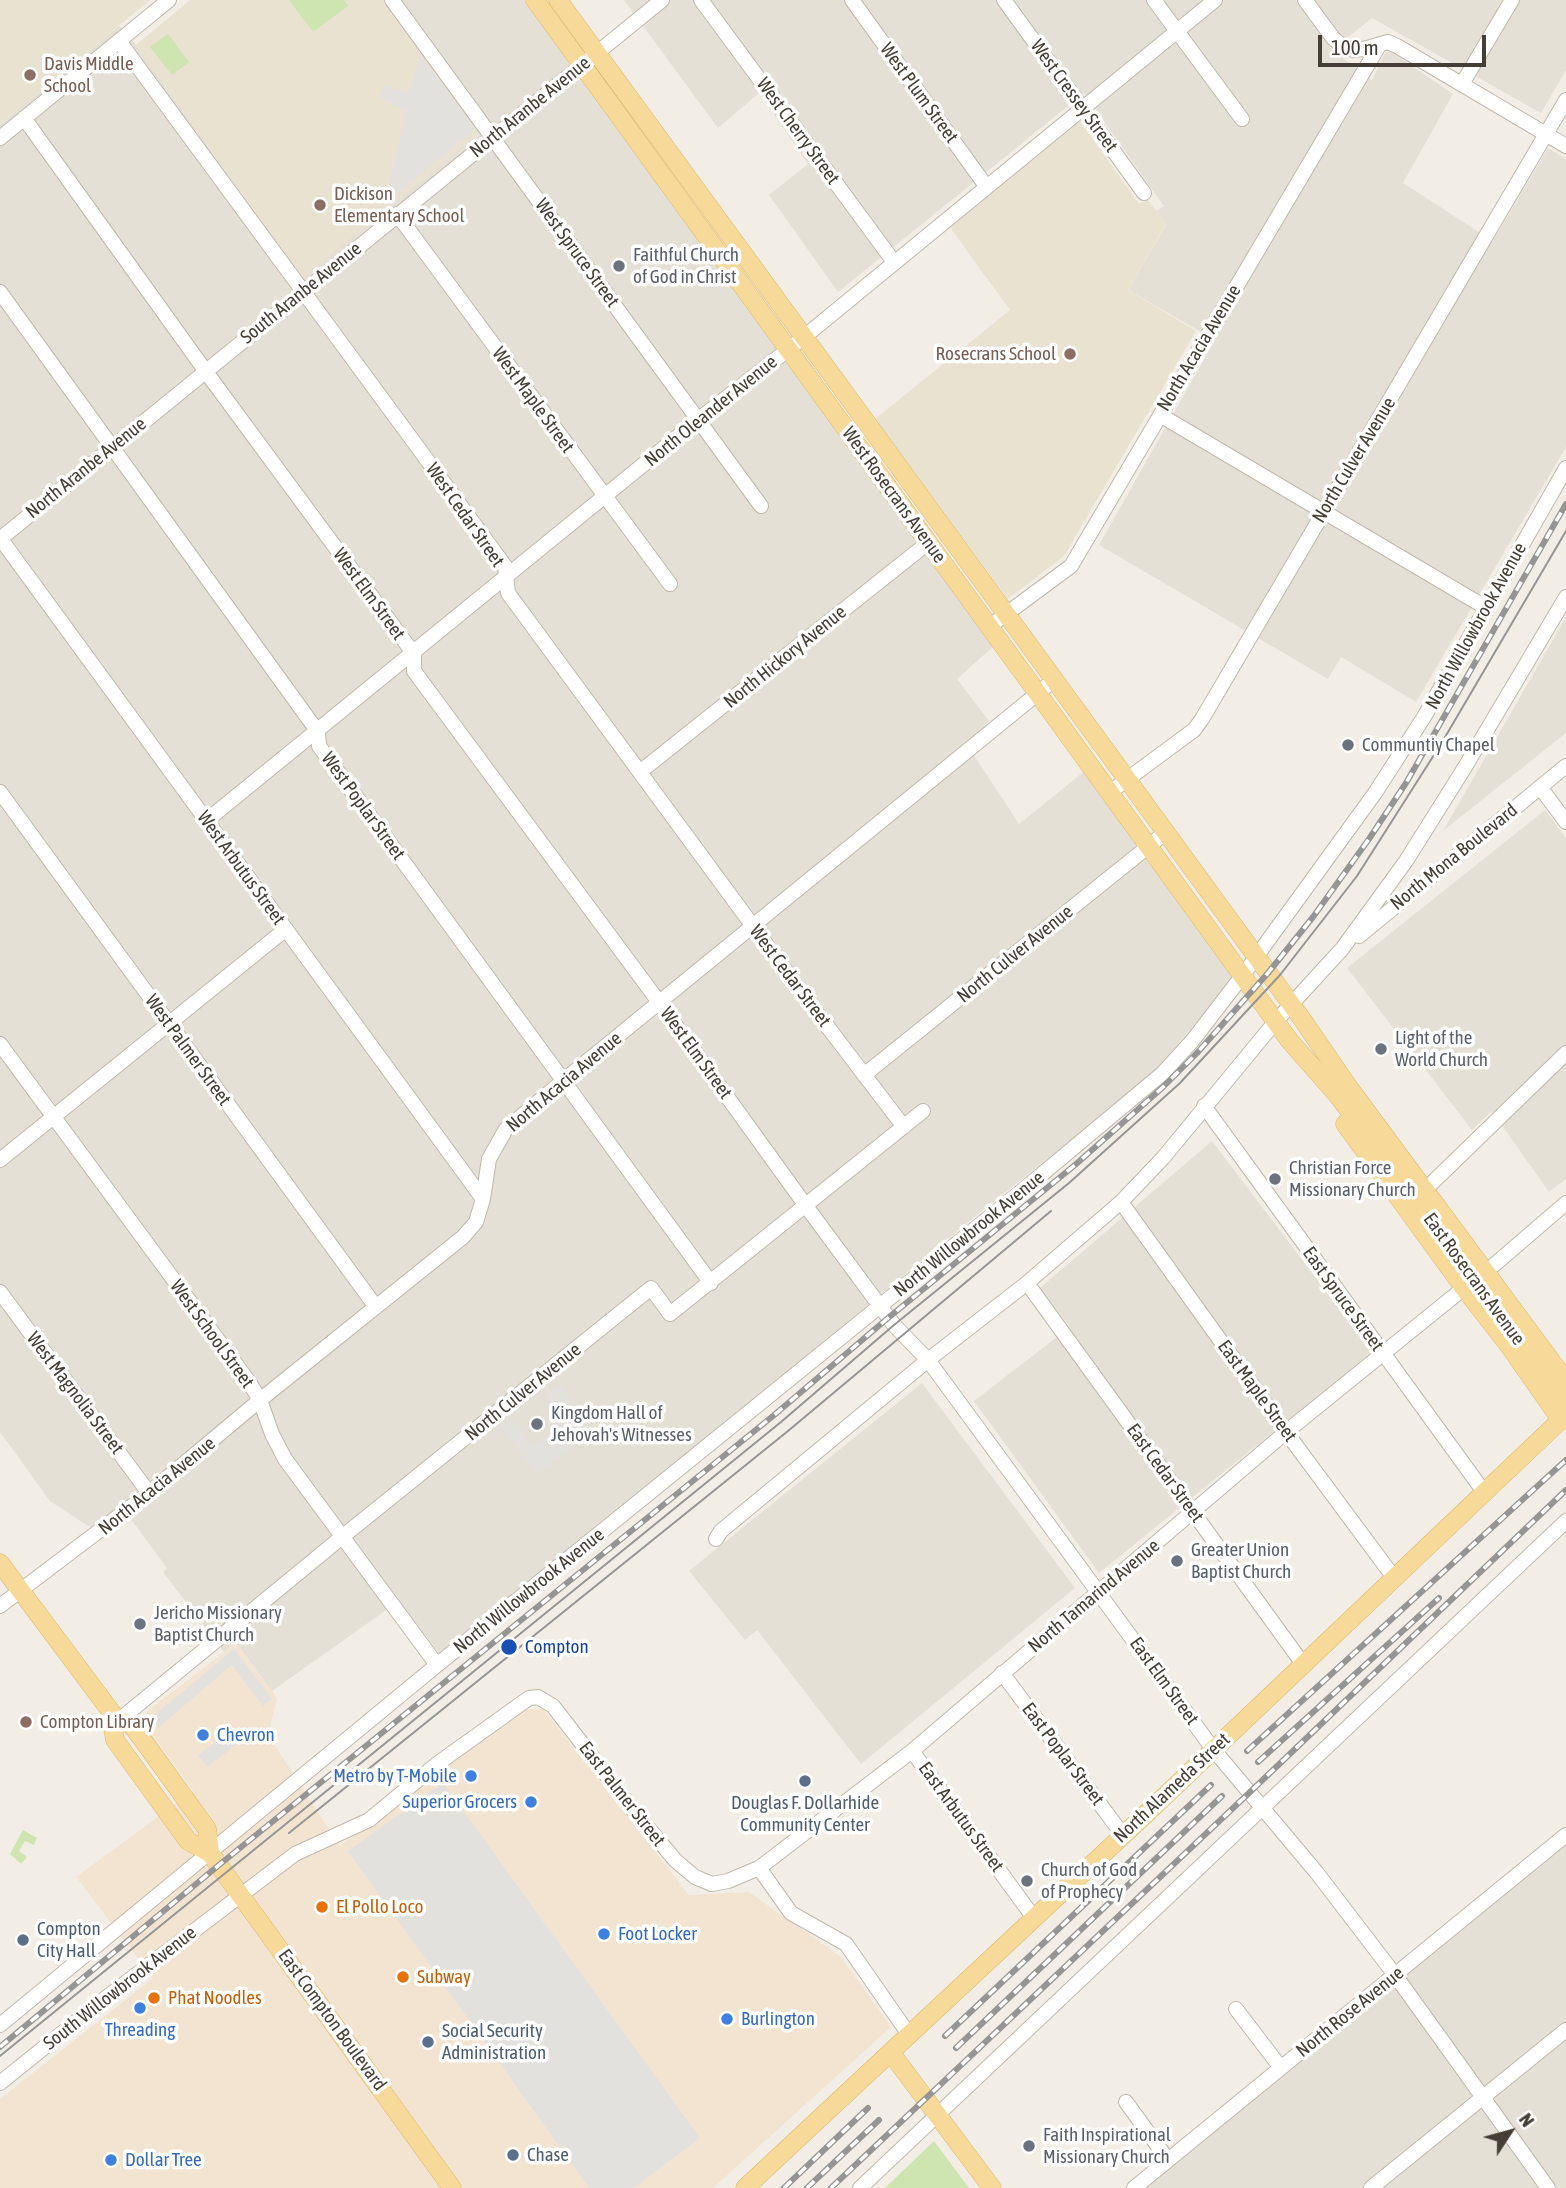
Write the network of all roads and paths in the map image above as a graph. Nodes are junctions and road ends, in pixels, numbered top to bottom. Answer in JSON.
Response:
{"nodes":[{"id":1,"x":169,"y":0,"type":"edge"},
{"id":2,"x":392,"y":0,"type":"edge"},
{"id":3,"x":535,"y":0,"type":"edge"},
{"id":4,"x":558,"y":0,"type":"edge"},
{"id":5,"x":663,"y":0,"type":"edge"},
{"id":6,"x":701,"y":0,"type":"edge"},
{"id":7,"x":852,"y":0,"type":"edge"},
{"id":8,"x":1004,"y":0,"type":"edge"},
{"id":9,"x":1154,"y":0,"type":"edge"},
{"id":10,"x":1215,"y":0,"type":"edge"},
{"id":11,"x":1305,"y":0,"type":"edge"},
{"id":12,"x":1512,"y":0,"type":"edge"},
{"id":13,"x":1176,"y":32,"type":"junction"},
{"id":14,"x":119,"y":41,"type":"junction"},
{"id":15,"x":1380,"y":44,"type":"junction"},
{"id":16,"x":597,"y":53,"type":"junction"},
{"id":17,"x":582,"y":65,"type":"junction"},
{"id":18,"x":1462,"y":84,"type":"junction"},
{"id":19,"x":1566,"y":100,"type":"edge"},
{"id":20,"x":1083,"y":108,"type":"junction"},
{"id":21,"x":24,"y":118,"type":"junction"},
{"id":22,"x":1242,"y":119,"type":"dead end"},
{"id":23,"x":1546,"y":134,"type":"junction"},
{"id":24,"x":493,"y":137,"type":"junction"},
{"id":25,"x":0,"y":138,"type":"edge"},
{"id":26,"x":1566,"y":146,"type":"edge"},
{"id":27,"x":986,"y":186,"type":"junction"},
{"id":28,"x":1144,"y":193,"type":"dead end"},
{"id":29,"x":397,"y":214,"type":"junction"},
{"id":30,"x":894,"y":262,"type":"junction"},
{"id":31,"x":0,"y":292,"type":"edge"},
{"id":32,"x":303,"y":292,"type":"junction"},
{"id":33,"x":804,"y":337,"type":"junction"},
{"id":34,"x":789,"y":350,"type":"junction"},
{"id":35,"x":206,"y":371,"type":"junction"},
{"id":36,"x":1160,"y":415,"type":"junction"},
{"id":37,"x":698,"y":420,"type":"junction"},
{"id":38,"x":112,"y":446,"type":"junction"},
{"id":39,"x":1566,"y":468,"type":"edge"},
{"id":40,"x":605,"y":497,"type":"junction"},
{"id":41,"x":761,"y":506,"type":"dead end"},
{"id":42,"x":1323,"y":513,"type":"junction"},
{"id":43,"x":0,"y":539,"type":"edge"},
{"id":44,"x":929,"y":542,"type":"junction"},
{"id":45,"x":506,"y":576,"type":"junction"},
{"id":46,"x":670,"y":584,"type":"dead end"},
{"id":47,"x":1566,"y":597,"type":"edge"},
{"id":48,"x":1485,"y":607,"type":"junction"},
{"id":49,"x":1006,"y":614,"type":"junction"},
{"id":50,"x":990,"y":626,"type":"junction"},
{"id":51,"x":414,"y":654,"type":"junction"},
{"id":52,"x":1054,"y":680,"type":"junction"},
{"id":53,"x":1038,"y":693,"type":"junction"},
{"id":54,"x":318,"y":732,"type":"junction"},
{"id":55,"x":1566,"y":766,"type":"edge"},
{"id":56,"x":640,"y":771,"type":"junction"},
{"id":57,"x":1127,"y":780,"type":"junction"},
{"id":58,"x":1540,"y":787,"type":"junction"},
{"id":59,"x":0,"y":792,"type":"edge"},
{"id":60,"x":1110,"y":792,"type":"junction"},
{"id":61,"x":206,"y":821,"type":"junction"},
{"id":62,"x":1566,"y":822,"type":"edge"},
{"id":63,"x":1165,"y":833,"type":"junction"},
{"id":64,"x":1149,"y":846,"type":"junction"},
{"id":65,"x":752,"y":926,"type":"junction"},
{"id":66,"x":286,"y":929,"type":"junction"},
{"id":67,"x":1342,"y":949,"type":"junction"},
{"id":68,"x":1256,"y":958,"type":"junction"},
{"id":69,"x":1268,"y":973,"type":"joint"},
{"id":70,"x":1249,"y":983,"type":"junction"},
{"id":71,"x":660,"y":1003,"type":"junction"},
{"id":72,"x":1291,"y":1005,"type":"junction"},
{"id":73,"x":1302,"y":1019,"type":"junction"},
{"id":74,"x":1276,"y":1021,"type":"junction"},
{"id":75,"x":168,"y":1022,"type":"junction"},
{"id":76,"x":1289,"y":1040,"type":"junction"},
{"id":77,"x":0,"y":1044,"type":"edge"},
{"id":78,"x":1566,"y":1053,"type":"edge"},
{"id":79,"x":864,"y":1075,"type":"junction"},
{"id":80,"x":564,"y":1080,"type":"junction"},
{"id":81,"x":1204,"y":1106,"type":"junction"},
{"id":82,"x":923,"y":1111,"type":"dead end"},
{"id":83,"x":53,"y":1118,"type":"junction"},
{"id":84,"x":904,"y":1127,"type":"junction"},
{"id":85,"x":0,"y":1160,"type":"edge"},
{"id":86,"x":1432,"y":1183,"type":"junction"},
{"id":87,"x":483,"y":1199,"type":"junction"},
{"id":88,"x":1121,"y":1202,"type":"junction"},
{"id":89,"x":1566,"y":1203,"type":"edge"},
{"id":90,"x":806,"y":1206,"type":"junction"},
{"id":91,"x":1461,"y":1250,"type":"junction"},
{"id":92,"x":1494,"y":1265,"type":"junction"},
{"id":93,"x":711,"y":1283,"type":"junction"},
{"id":94,"x":1027,"y":1283,"type":"junction"},
{"id":95,"x":1464,"y":1288,"type":"junction"},
{"id":96,"x":0,"y":1292,"type":"edge"},
{"id":97,"x":880,"y":1306,"type":"junction"},
{"id":98,"x":376,"y":1307,"type":"junction"},
{"id":99,"x":1382,"y":1353,"type":"junction"},
{"id":100,"x":928,"y":1360,"type":"junction"},
{"id":101,"x":1566,"y":1361,"type":"edge"},
{"id":102,"x":1566,"y":1381,"type":"edge"},
{"id":103,"x":260,"y":1400,"type":"junction"},
{"id":104,"x":1564,"y":1413,"type":"edge"},
{"id":105,"x":1286,"y":1432,"type":"junction"},
{"id":106,"x":1485,"y":1492,"type":"junction"},
{"id":107,"x":149,"y":1493,"type":"junction"},
{"id":108,"x":1193,"y":1512,"type":"junction"},
{"id":109,"x":1566,"y":1521,"type":"edge"},
{"id":110,"x":342,"y":1537,"type":"junction"},
{"id":111,"x":716,"y":1539,"type":"dead end"},
{"id":112,"x":0,"y":1563,"type":"edge"},
{"id":113,"x":1395,"y":1579,"type":"junction"},
{"id":114,"x":20,"y":1591,"type":"junction"},
{"id":115,"x":1100,"y":1592,"type":"junction"},
{"id":116,"x":0,"y":1606,"type":"edge"},
{"id":117,"x":1303,"y":1664,"type":"junction"},
{"id":118,"x":437,"y":1665,"type":"junction"},
{"id":119,"x":1002,"y":1673,"type":"junction"},
{"id":120,"x":118,"y":1721,"type":"junction"},
{"id":121,"x":1213,"y":1749,"type":"junction"},
{"id":122,"x":912,"y":1751,"type":"junction"},
{"id":123,"x":1263,"y":1809,"type":"junction"},
{"id":124,"x":1123,"y":1835,"type":"junction"},
{"id":125,"x":1566,"y":1835,"type":"edge"},
{"id":126,"x":210,"y":1853,"type":"junction"},
{"id":127,"x":759,"y":1868,"type":"junction"},
{"id":128,"x":712,"y":1884,"type":"joint"},
{"id":129,"x":241,"y":1895,"type":"junction"},
{"id":130,"x":1034,"y":1917,"type":"junction"},
{"id":131,"x":1395,"y":1975,"type":"junction"},
{"id":132,"x":1236,"y":2009,"type":"dead end"},
{"id":133,"x":0,"y":2025,"type":"edge"},
{"id":134,"x":1566,"y":2030,"type":"edge"},
{"id":135,"x":910,"y":2036,"type":"junction"},
{"id":136,"x":891,"y":2053,"type":"junction"},
{"id":137,"x":1281,"y":2068,"type":"junction"},
{"id":138,"x":0,"y":2084,"type":"edge"},
{"id":139,"x":1482,"y":2098,"type":"junction"},
{"id":140,"x":1126,"y":2102,"type":"dead end"},
{"id":141,"x":938,"y":2115,"type":"junction"},
{"id":142,"x":1168,"y":2160,"type":"junction"},
{"id":143,"x":453,"y":2188,"type":"edge"},
{"id":144,"x":745,"y":2188,"type":"edge"},
{"id":145,"x":860,"y":2188,"type":"edge"},
{"id":146,"x":992,"y":2188,"type":"edge"},
{"id":147,"x":1134,"y":2188,"type":"edge"},
{"id":148,"x":1371,"y":2188,"type":"edge"},
{"id":149,"x":1548,"y":2188,"type":"edge"}],
"edges":[{"from":1,"to":14,"type":"street"},
{"from":2,"to":24,"type":"street","name":"West Spruce Street"},
{"from":3,"to":17,"type":"main road","name":"West Rosecrans Avenue"},
{"from":4,"to":16,"type":"main road","name":"West Rosecrans Avenue"},
{"from":5,"to":16,"type":"street","name":"North Aranbe Avenue"},
{"from":6,"to":30,"type":"street","name":"West Cherry Street"},
{"from":7,"to":27,"type":"street","name":"West Plum Street"},
{"from":8,"to":20,"type":"street","name":"West Cressey Street"},
{"from":9,"to":13,"type":"street"},
{"from":10,"to":13,"type":"street","name":"North Oleander Avenue"},
{"from":11,"to":15,"type":"street"},
{"from":12,"to":18,"type":"street"},
{"from":13,"to":20,"type":"street","name":"North Oleander Avenue"},
{"from":13,"to":22,"type":"street"},
{"from":14,"to":21,"type":"street"},
{"from":14,"to":32,"type":"street","name":"West Cedar Street"},
{"from":15,"to":18,"type":"street"},
{"from":15,"to":36,"type":"street","name":"North Acacia Avenue"},
{"from":16,"to":17,"type":"street","name":"North Aranbe Avenue"},
{"from":16,"to":33,"type":"main road","name":"West Rosecrans Avenue"},
{"from":17,"to":24,"type":"street","name":"North Aranbe Avenue"},
{"from":17,"to":34,"type":"main road","name":"West Rosecrans Avenue"},
{"from":18,"to":23,"type":"street"},
{"from":19,"to":23,"type":"street","name":"North Culver Avenue"},
{"from":20,"to":27,"type":"street","name":"North Oleander Avenue"},
{"from":20,"to":28,"type":"street","name":"West Cressey Street"},
{"from":21,"to":25,"type":"street"},
{"from":21,"to":35,"type":"street","name":"West Elm Street"},
{"from":23,"to":26,"type":"street"},
{"from":23,"to":42,"type":"street","name":"North Culver Avenue"},
{"from":24,"to":29,"type":"street","name":"North Aranbe Avenue"},
{"from":24,"to":37,"type":"street","name":"West Spruce Street"},
{"from":27,"to":30,"type":"street","name":"North Oleander Avenue"},
{"from":29,"to":32,"type":"street","name":"South Aranbe Avenue"},
{"from":29,"to":40,"type":"street","name":"West Maple Street"},
{"from":30,"to":33,"type":"street","name":"North Oleander Avenue"},
{"from":31,"to":38,"type":"street","name":"West Poplar Street"},
{"from":32,"to":35,"type":"street","name":"South Aranbe Avenue"},
{"from":32,"to":45,"type":"street","name":"West Cedar Street"},
{"from":33,"to":34,"type":"street","name":"North Oleander Avenue"},
{"from":33,"to":49,"type":"main road","name":"West Rosecrans Avenue"},
{"from":34,"to":37,"type":"street","name":"North Oleander Avenue"},
{"from":34,"to":44,"type":"main road","name":"West Rosecrans Avenue"},
{"from":35,"to":38,"type":"street","name":"North Aranbe Avenue"},
{"from":35,"to":51,"type":"street","name":"West Elm Street"},
{"from":36,"to":42,"type":"street"},
{"from":36,"to":49,"type":"street","name":"North Acacia Avenue"},
{"from":37,"to":40,"type":"street","name":"North Oleander Avenue"},
{"from":37,"to":41,"type":"street","name":"West Spruce Street"},
{"from":38,"to":43,"type":"street","name":"North Aranbe Avenue"},
{"from":38,"to":54,"type":"street","name":"West Poplar Street"},
{"from":39,"to":48,"type":"street","name":"North Willowbrook Avenue"},
{"from":40,"to":45,"type":"street","name":"North Oleander Avenue"},
{"from":40,"to":46,"type":"street","name":"West Maple Street"},
{"from":42,"to":48,"type":"street"},
{"from":42,"to":57,"type":"street","name":"North Culver Avenue"},
{"from":43,"to":61,"type":"street","name":"West Arbutus Street"},
{"from":44,"to":50,"type":"main road","name":"West Rosecrans Avenue"},
{"from":44,"to":56,"type":"street","name":"North Hickory Avenue"},
{"from":45,"to":51,"type":"street","name":"North Oleander Avenue"},
{"from":45,"to":56,"type":"street","name":"West Cedar Street"},
{"from":47,"to":67,"type":"street"},
{"from":48,"to":68,"type":"street","name":"North Willowbrook Avenue"},
{"from":49,"to":50,"type":"street","name":"North Acacia Avenue"},
{"from":49,"to":52,"type":"main road","name":"West Rosecrans Avenue"},
{"from":50,"to":53,"type":"main road","name":"West Rosecrans Avenue"},
{"from":51,"to":54,"type":"street","name":"North Oleander Avenue"},
{"from":51,"to":71,"type":"street","name":"West Elm Street"},
{"from":52,"to":53,"type":"street","name":"North Acacia Avenue"},
{"from":52,"to":57,"type":"main road","name":"West Rosecrans Avenue"},
{"from":53,"to":60,"type":"main road","name":"West Rosecrans Avenue"},
{"from":53,"to":65,"type":"street","name":"North Acacia Avenue"},
{"from":54,"to":61,"type":"street","name":"North Oleander Avenue"},
{"from":54,"to":80,"type":"street","name":"West Poplar Street"},
{"from":55,"to":58,"type":"street","name":"North Mona Boulevard"},
{"from":56,"to":65,"type":"street","name":"West Cedar Street"},
{"from":57,"to":60,"type":"street","name":"North Culver Avenue"},
{"from":57,"to":63,"type":"main road","name":"West Rosecrans Avenue"},
{"from":58,"to":62,"type":"street"},
{"from":58,"to":67,"type":"street","name":"North Mona Boulevard"},
{"from":59,"to":75,"type":"street","name":"West Palmer Street"},
{"from":60,"to":64,"type":"main road","name":"West Rosecrans Avenue"},
{"from":61,"to":66,"type":"street","name":"West Arbutus Street"},
{"from":63,"to":64,"type":"street","name":"North Culver Avenue"},
{"from":63,"to":68,"type":"main road","name":"West Rosecrans Avenue"},
{"from":64,"to":70,"type":"main road","name":"West Rosecrans Avenue"},
{"from":64,"to":79,"type":"street","name":"North Culver Avenue"},
{"from":65,"to":71,"type":"street","name":"North Acacia Avenue"},
{"from":65,"to":79,"type":"street","name":"West Cedar Street"},
{"from":66,"to":75,"type":"street"},
{"from":66,"to":87,"type":"street","name":"West Arbutus Street"},
{"from":67,"to":72,"type":"street"},
{"from":68,"to":69,"type":"main road","name":"West Rosecrans Avenue"},
{"from":68,"to":70,"type":"street","name":"North Willowbrook Avenue"},
{"from":69,"to":72,"type":"main road","name":"East Rosecrans Avenue"},
{"from":70,"to":74,"type":"main road","name":"East Rosecrans Avenue"},
{"from":70,"to":97,"type":"street","name":"North Willowbrook Avenue"},
{"from":71,"to":80,"type":"street","name":"North Acacia Avenue"},
{"from":71,"to":90,"type":"street","name":"West Elm Street"},
{"from":72,"to":73,"type":"main road","name":"East Rosecrans Avenue"},
{"from":72,"to":74,"type":"street"},
{"from":73,"to":86,"type":"main road"},
{"from":73,"to":91,"type":"main road","name":"East Rosecrans Avenue"},
{"from":74,"to":76,"type":"main road","name":"East Rosecrans Avenue"},
{"from":74,"to":81,"type":"street"},
{"from":75,"to":83,"type":"street"},
{"from":75,"to":98,"type":"street","name":"West Palmer Street"},
{"from":76,"to":91,"type":"main road","name":"East Rosecrans Avenue"},
{"from":76,"to":95,"type":"main road"},
{"from":77,"to":83,"type":"street","name":"West School Street"},
{"from":78,"to":86,"type":"street"},
{"from":79,"to":84,"type":"street","name":"West Cedar Street"},
{"from":80,"to":87,"type":"street","name":"North Acacia Avenue"},
{"from":80,"to":93,"type":"street","name":"West Poplar Street"},
{"from":81,"to":88,"type":"street"},
{"from":81,"to":99,"type":"street","name":"East Spruce Street"},
{"from":82,"to":84,"type":"street","name":"North Culver Avenue"},
{"from":83,"to":85,"type":"street"},
{"from":83,"to":103,"type":"street","name":"West School Street"},
{"from":84,"to":90,"type":"street","name":"North Culver Avenue"},
{"from":86,"to":92,"type":"main road"},
{"from":87,"to":98,"type":"street","name":"North Acacia Avenue"},
{"from":88,"to":94,"type":"street"},
{"from":88,"to":105,"type":"street","name":"East Maple Street"},
{"from":89,"to":92,"type":"street"},
{"from":90,"to":93,"type":"street","name":"North Culver Avenue"},
{"from":90,"to":97,"type":"street","name":"East Elm Street"},
{"from":91,"to":102,"type":"main road","name":"East Rosecrans Avenue"},
{"from":91,"to":104,"type":"main road","name":"East Rosecrans Avenue"},
{"from":92,"to":101,"type":"main road"},
{"from":93,"to":110,"type":"street","name":"North Culver Avenue"},
{"from":94,"to":100,"type":"street"},
{"from":94,"to":108,"type":"street","name":"East Cedar Street"},
{"from":95,"to":99,"type":"street","name":"North Tamarind Avenue"},
{"from":95,"to":104,"type":"main road"},
{"from":96,"to":107,"type":"street","name":"West Magnolia Street"},
{"from":97,"to":100,"type":"street","name":"East Elm Street"},
{"from":97,"to":118,"type":"street","name":"North Willowbrook Avenue"},
{"from":98,"to":103,"type":"street","name":"North Acacia Avenue"},
{"from":99,"to":105,"type":"street","name":"North Tamarind Avenue"},
{"from":99,"to":106,"type":"street","name":"East Spruce Street"},
{"from":100,"to":111,"type":"street"},
{"from":100,"to":115,"type":"street","name":"East Elm Street"},
{"from":103,"to":107,"type":"street","name":"North Acacia Avenue"},
{"from":103,"to":110,"type":"street","name":"West School Street"},
{"from":104,"to":106,"type":"main road","name":"North Alameda Street"},
{"from":105,"to":108,"type":"street","name":"North Tamarind Avenue"},
{"from":105,"to":113,"type":"street","name":"East Maple Street"},
{"from":106,"to":113,"type":"main road","name":"North Alameda Street"},
{"from":107,"to":114,"type":"street","name":"North Acacia Avenue"},
{"from":108,"to":115,"type":"street","name":"North Tamarind Avenue"},
{"from":108,"to":117,"type":"street","name":"East Cedar Street"},
{"from":109,"to":123,"type":"street"},
{"from":110,"to":118,"type":"street","name":"West School Street"},
{"from":110,"to":120,"type":"street","name":"North Culver Avenue"},
{"from":112,"to":114,"type":"main road"},
{"from":113,"to":117,"type":"main road","name":"North Alameda Street"},
{"from":114,"to":116,"type":"street","name":"North Acacia Avenue"},
{"from":114,"to":120,"type":"main road"},
{"from":115,"to":119,"type":"street","name":"North Tamarind Avenue"},
{"from":115,"to":121,"type":"street","name":"East Elm Street"},
{"from":117,"to":121,"type":"main road","name":"North Alameda Street"},
{"from":118,"to":126,"type":"street","name":"North Willowbrook Avenue"},
{"from":119,"to":122,"type":"street","name":"North Tamarind Avenue"},
{"from":119,"to":124,"type":"street","name":"East Poplar Street"},
{"from":120,"to":126,"type":"main road","name":"East Compton Boulevard"},
{"from":121,"to":123,"type":"street","name":"East Elm Street"},
{"from":121,"to":124,"type":"main road","name":"North Alameda Street"},
{"from":122,"to":127,"type":"street","name":"North Tamarind Avenue"},
{"from":122,"to":130,"type":"street","name":"East Arbutus Street"},
{"from":123,"to":131,"type":"street","name":"East Elm Street"},
{"from":123,"to":141,"type":"street"},
{"from":124,"to":130,"type":"main road","name":"North Alameda Street"},
{"from":125,"to":131,"type":"street","name":"North Rose Avenue"},
{"from":126,"to":129,"type":"main road","name":"East Compton Boulevard"},
{"from":126,"to":133,"type":"street"},
{"from":127,"to":128,"type":"street","name":"North Tamarind Avenue"},
{"from":127,"to":135,"type":"street"},
{"from":128,"to":129,"type":"street","name":"East Palmer Street"},
{"from":129,"to":138,"type":"street","name":"South Willowbrook Avenue"},
{"from":129,"to":143,"type":"main road","name":"East Compton Boulevard"},
{"from":130,"to":135,"type":"main road","name":"North Alameda Street"},
{"from":131,"to":137,"type":"street","name":"North Rose Avenue"},
{"from":131,"to":139,"type":"street","name":"East Elm Street"},
{"from":132,"to":137,"type":"street"},
{"from":134,"to":139,"type":"street"},
{"from":135,"to":136,"type":"main road","name":"North Alameda Street"},
{"from":136,"to":141,"type":"main road"},
{"from":136,"to":144,"type":"main road","name":"North Alameda Street"},
{"from":137,"to":142,"type":"street","name":"North Rose Avenue"},
{"from":139,"to":148,"type":"street"},
{"from":139,"to":149,"type":"street","name":"East Elm Street"},
{"from":140,"to":142,"type":"street"},
{"from":141,"to":145,"type":"street"},
{"from":141,"to":146,"type":"main road"},
{"from":142,"to":147,"type":"street","name":"North Rose Avenue"}]}
